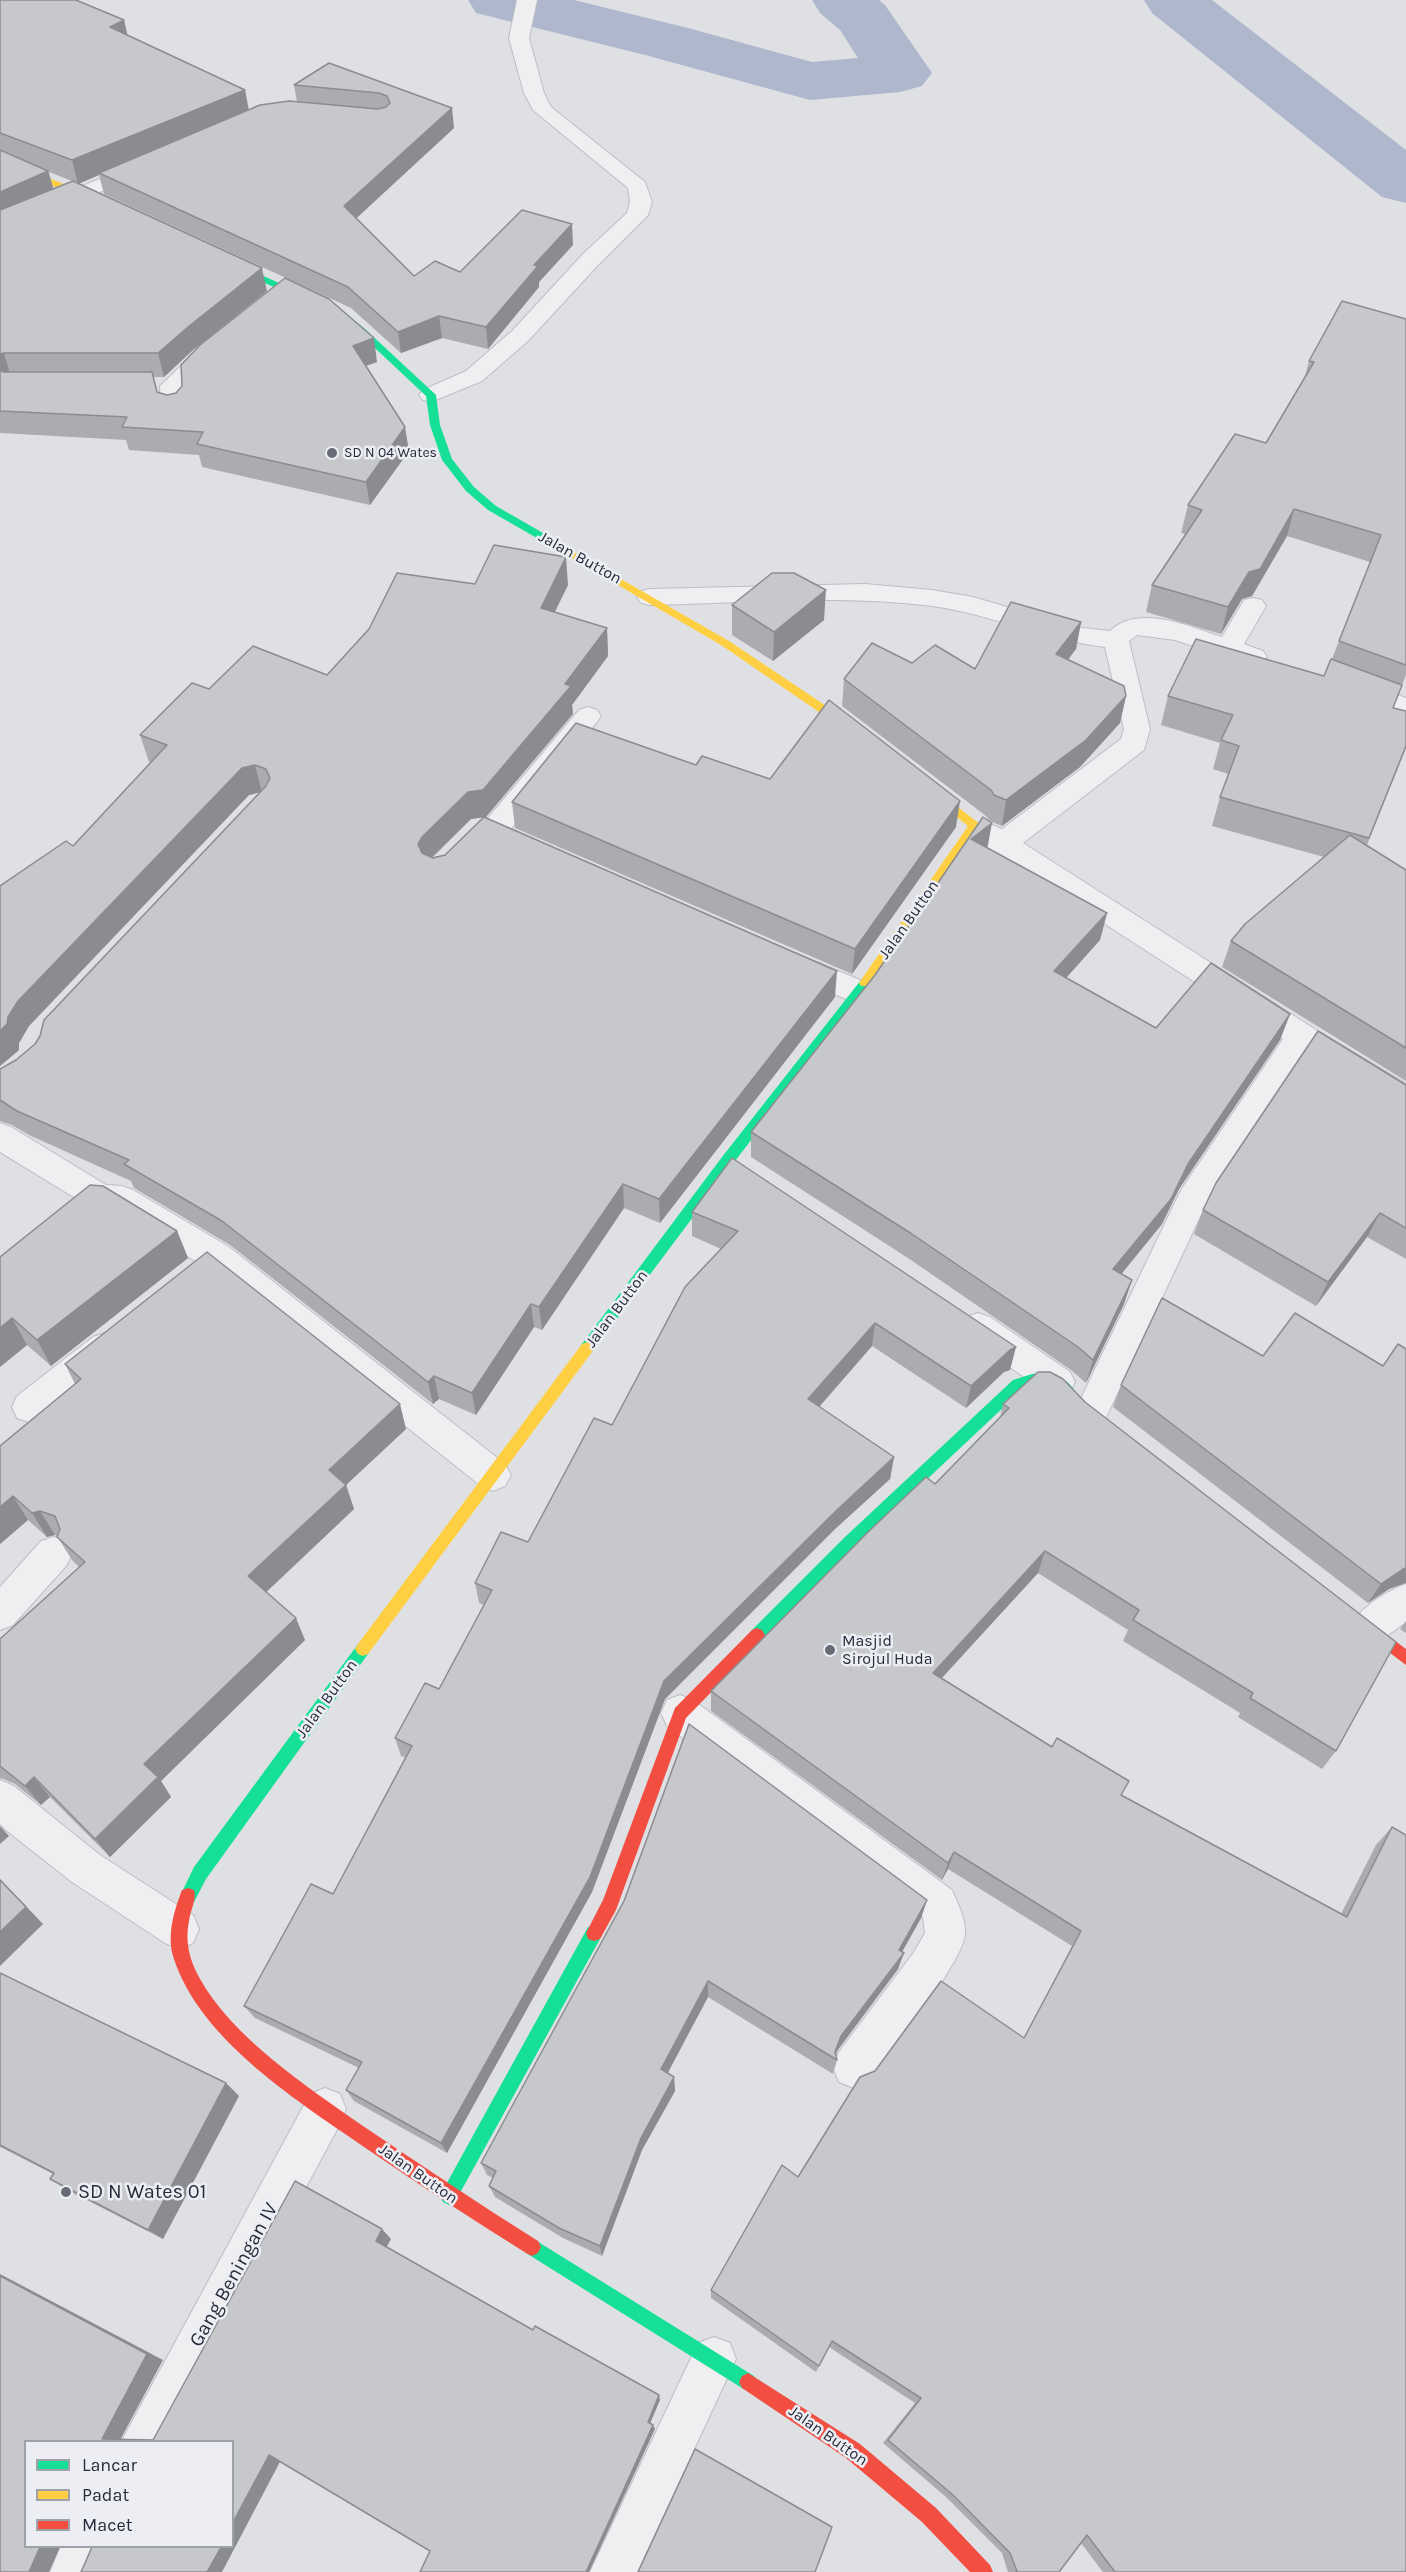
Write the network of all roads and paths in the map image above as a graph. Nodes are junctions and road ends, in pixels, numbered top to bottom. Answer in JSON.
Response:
{"nodes":[{"id":1,"x":526,"y":0,"type":"edge"},
{"id":2,"x":163,"y":158,"type":"edge"},
{"id":3,"x":0,"y":161,"type":"edge"},
{"id":4,"x":78,"y":193,"type":"junction"},
{"id":5,"x":116,"y":210,"type":"edge"},
{"id":6,"x":0,"y":229,"type":"edge"},
{"id":7,"x":212,"y":255,"type":"edge"},
{"id":8,"x":286,"y":290,"type":"junction"},
{"id":9,"x":268,"y":304,"type":"edge"},
{"id":10,"x":232,"y":333,"type":"edge"},
{"id":11,"x":431,"y":395,"type":"junction"},
{"id":12,"x":173,"y":409,"type":"edge"},
{"id":13,"x":650,"y":597,"type":"junction"},
{"id":14,"x":1253,"y":606,"type":"dead end"},
{"id":15,"x":1116,"y":640,"type":"junction"},
{"id":16,"x":1228,"y":649,"type":"junction"},
{"id":17,"x":1280,"y":664,"type":"edge"},
{"id":18,"x":1332,"y":680,"type":"edge"},
{"id":19,"x":1406,"y":708,"type":"edge"},
{"id":20,"x":588,"y":716,"type":"dead end"},
{"id":21,"x":870,"y":743,"type":"edge"},
{"id":22,"x":914,"y":777,"type":"edge"},
{"id":23,"x":975,"y":825,"type":"junction"},
{"id":24,"x":1002,"y":844,"type":"junction"},
{"id":25,"x":546,"y":855,"type":"edge"},
{"id":26,"x":772,"y":954,"type":"edge"},
{"id":27,"x":859,"y":992,"type":"junction"},
{"id":28,"x":1302,"y":1036,"type":"junction"},
{"id":29,"x":1406,"y":1100,"type":"edge"},
{"id":30,"x":0,"y":1136,"type":"edge"},
{"id":31,"x":217,"y":1257,"type":"junction"},
{"id":32,"x":190,"y":1278,"type":"edge"},
{"id":33,"x":953,"y":1310,"type":"edge"},
{"id":34,"x":128,"y":1329,"type":"edge"},
{"id":35,"x":1081,"y":1404,"type":"junction"},
{"id":36,"x":29,"y":1407,"type":"dead end"},
{"id":37,"x":493,"y":1475,"type":"junction"},
{"id":38,"x":54,"y":1553,"type":"dead end"},
{"id":39,"x":1406,"y":1601,"type":"edge"},
{"id":40,"x":0,"y":1613,"type":"edge"},
{"id":41,"x":1359,"y":1621,"type":"joint"},
{"id":42,"x":1406,"y":1658,"type":"edge"},
{"id":43,"x":680,"y":1713,"type":"junction"},
{"id":44,"x":0,"y":1799,"type":"edge"},
{"id":45,"x":179,"y":1929,"type":"junction"},
{"id":46,"x":854,"y":2067,"type":"dead end"},
{"id":47,"x":325,"y":2109,"type":"junction"},
{"id":48,"x":449,"y":2196,"type":"junction"},
{"id":49,"x":714,"y":2359,"type":"junction"},
{"id":50,"x":145,"y":2440,"type":"edge"},
{"id":51,"x":85,"y":2548,"type":"edge"},
{"id":52,"x":73,"y":2572,"type":"edge"},
{"id":53,"x":613,"y":2572,"type":"edge"},
{"id":54,"x":983,"y":2572,"type":"edge"}],
"edges":[{"from":1,"to":11,"type":"street"},
{"from":2,"to":4,"type":"street"},
{"from":3,"to":4,"type":"street"},
{"from":4,"to":5,"type":"street"},
{"from":4,"to":6,"type":"street"},
{"from":7,"to":8,"type":"street"},
{"from":8,"to":9,"type":"street"},
{"from":8,"to":11,"type":"street"},
{"from":10,"to":12,"type":"street"},
{"from":11,"to":13,"type":"street","name":"Jalan Button"},
{"from":13,"to":15,"type":"street"},
{"from":13,"to":21,"type":"street","name":"Jalan Button"},
{"from":14,"to":16,"type":"street"},
{"from":15,"to":16,"type":"street"},
{"from":15,"to":24,"type":"street"},
{"from":16,"to":17,"type":"street"},
{"from":18,"to":19,"type":"street"},
{"from":20,"to":25,"type":"street"},
{"from":22,"to":23,"type":"street"},
{"from":23,"to":24,"type":"street"},
{"from":23,"to":27,"type":"street","name":"Jalan Button"},
{"from":24,"to":28,"type":"street"},
{"from":26,"to":27,"type":"street"},
{"from":27,"to":37,"type":"street","name":"Jalan Button"},
{"from":28,"to":29,"type":"street"},
{"from":28,"to":35,"type":"street"},
{"from":30,"to":31,"type":"street"},
{"from":31,"to":32,"type":"street"},
{"from":31,"to":37,"type":"street"},
{"from":33,"to":35,"type":"street"},
{"from":34,"to":36,"type":"street"},
{"from":35,"to":43,"type":"street"},
{"from":37,"to":45,"type":"street","name":"Jalan Button"},
{"from":38,"to":40,"type":"street"},
{"from":39,"to":41,"type":"street"},
{"from":41,"to":42,"type":"street"},
{"from":43,"to":46,"type":"street"},
{"from":43,"to":48,"type":"street"},
{"from":44,"to":45,"type":"street"},
{"from":45,"to":47,"type":"street","name":"Jalan Button"},
{"from":47,"to":48,"type":"street","name":"Jalan Button"},
{"from":47,"to":50,"type":"street","name":"Gang Beningan IV"},
{"from":48,"to":49,"type":"street","name":"Jalan Button"},
{"from":49,"to":53,"type":"street"},
{"from":49,"to":54,"type":"street","name":"Jalan Button"},
{"from":51,"to":52,"type":"street"}]}
